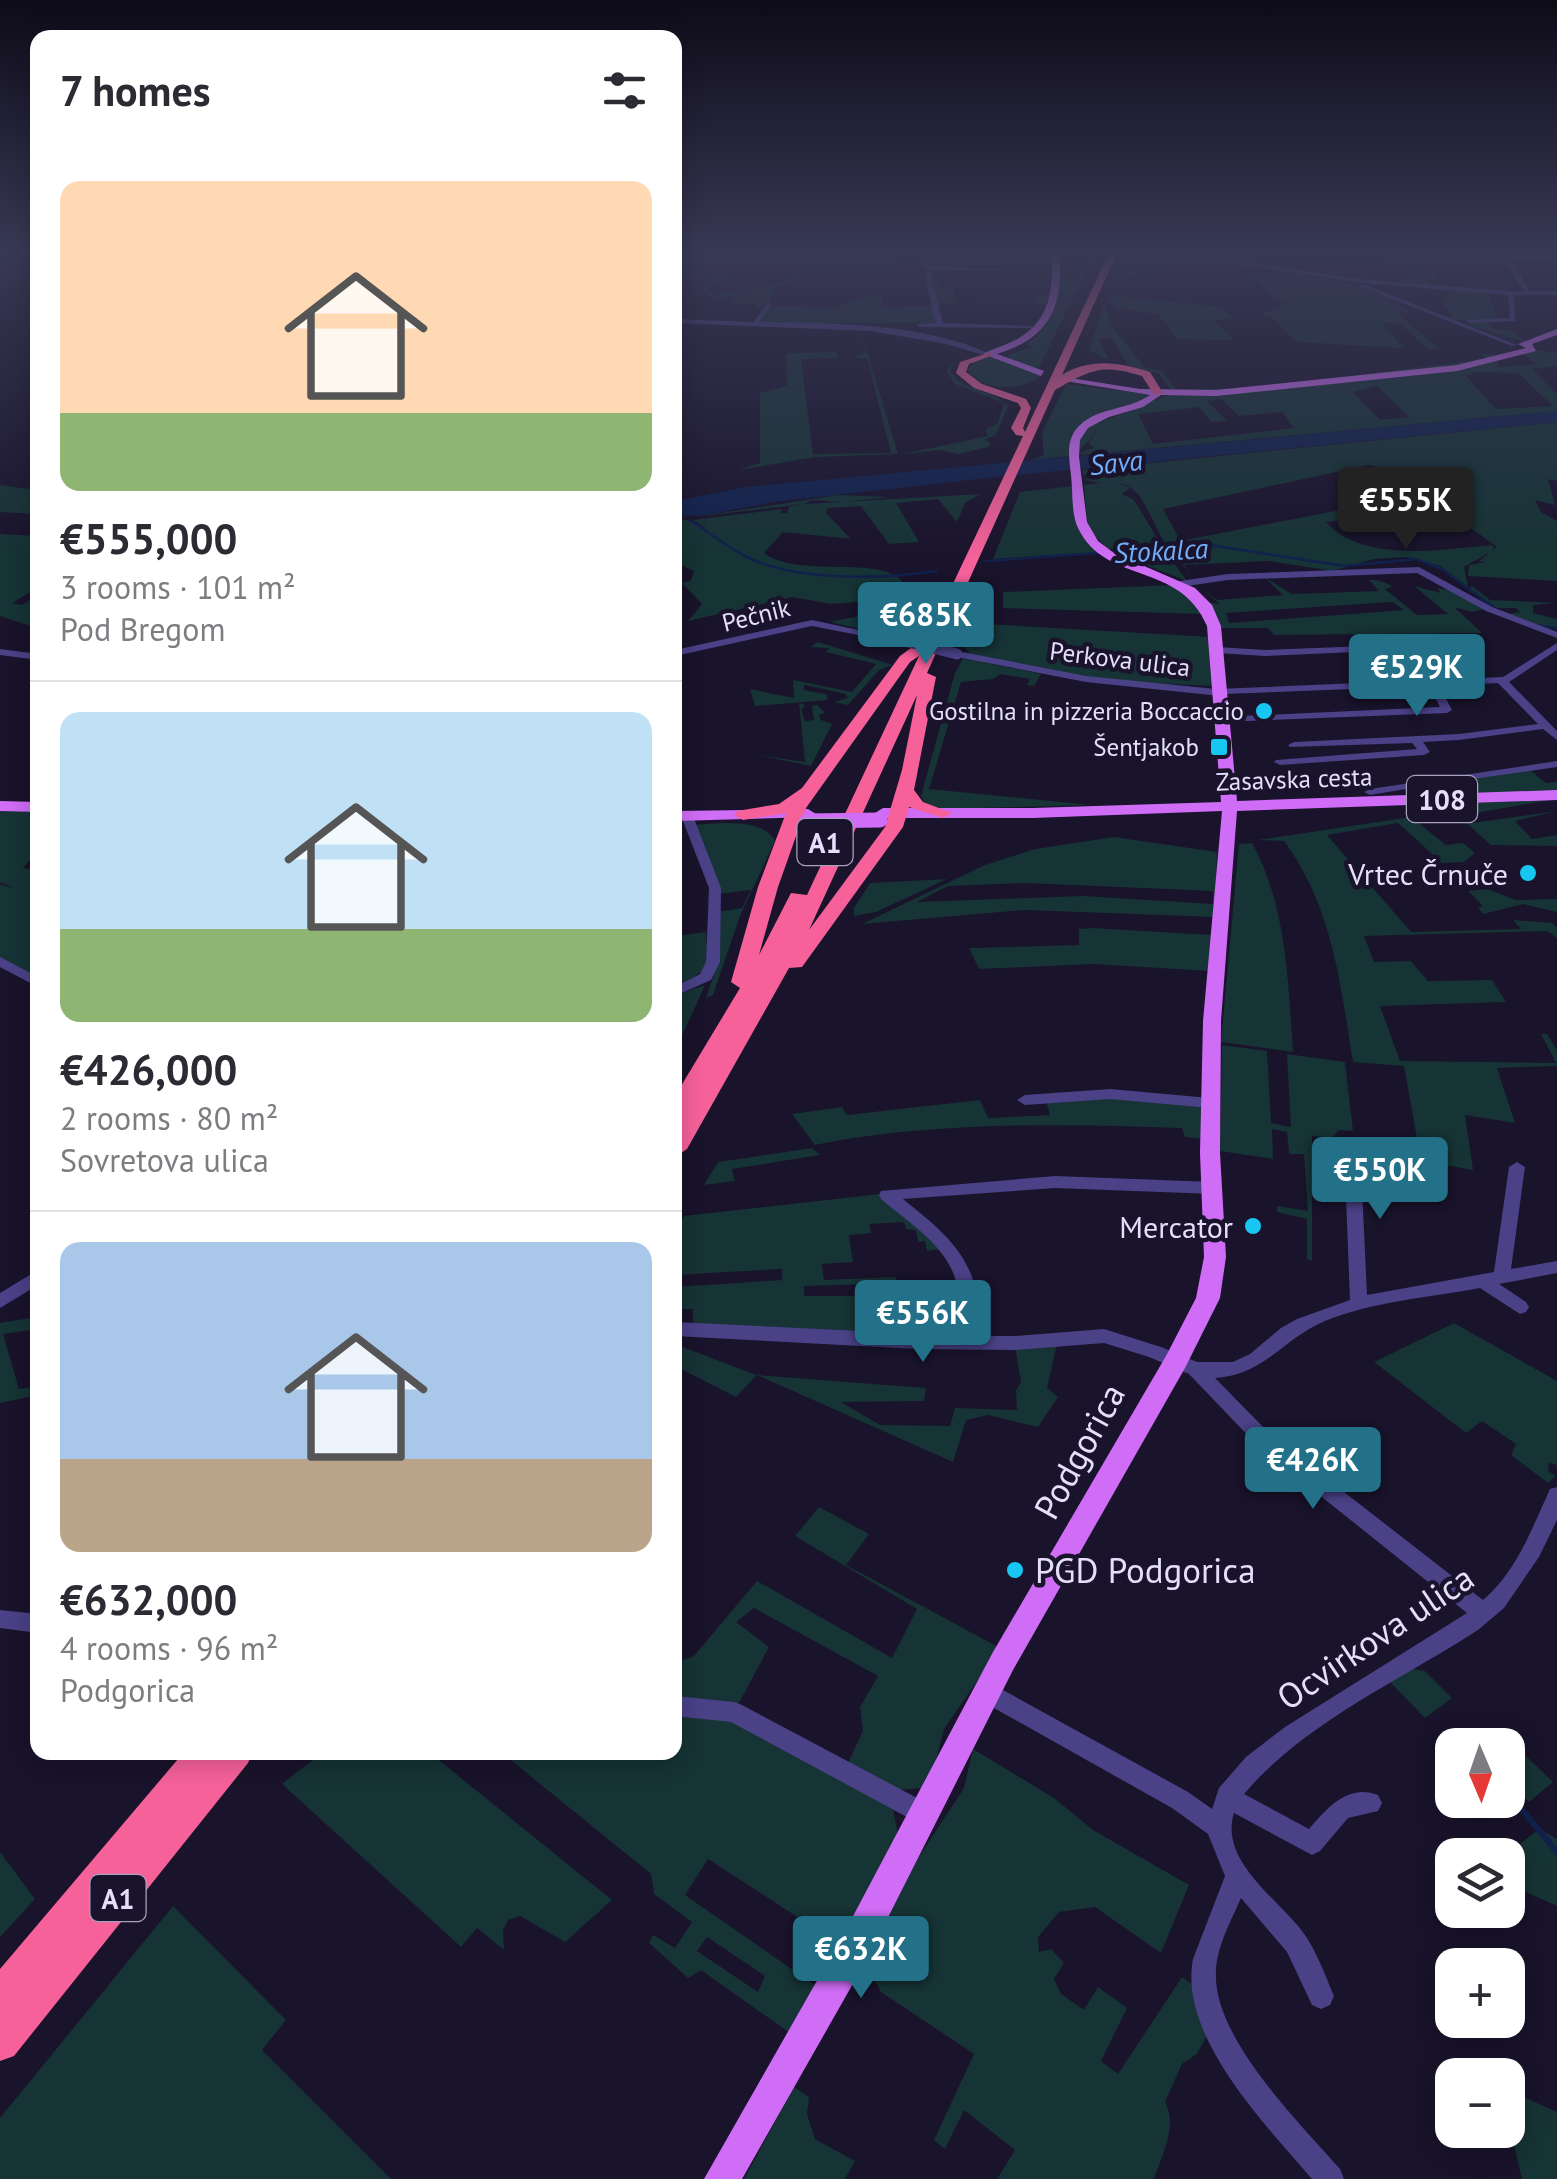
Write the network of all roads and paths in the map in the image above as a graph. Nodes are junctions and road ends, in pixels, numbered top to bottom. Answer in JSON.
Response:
{"nodes":[{"id":1,"x":985,"y":355,"type":"edge"},
{"id":2,"x":986,"y":355,"type":"edge"},
{"id":3,"x":989,"y":355,"type":"edge"},
{"id":4,"x":1055,"y":355,"type":"edge"},
{"id":5,"x":1067,"y":355,"type":"edge"},
{"id":6,"x":1081,"y":355,"type":"edge"},
{"id":7,"x":1501,"y":355,"type":"edge"},
{"id":8,"x":1046,"y":372,"type":"junction"},
{"id":9,"x":1064,"y":380,"type":"dead end"},
{"id":10,"x":1052,"y":388,"type":"junction"},
{"id":11,"x":1158,"y":393,"type":"junction"},
{"id":12,"x":1020,"y":433,"type":"junction"},
{"id":13,"x":1014,"y":457,"type":"junction"},
{"id":14,"x":996,"y":497,"type":"junction"},
{"id":15,"x":1186,"y":583,"type":"junction"},
{"id":16,"x":1557,"y":635,"type":"edge"},
{"id":17,"x":935,"y":641,"type":"junction"},
{"id":18,"x":910,"y":646,"type":"junction"},
{"id":19,"x":1557,"y":646,"type":"edge"},
{"id":20,"x":1419,"y":647,"type":"dead end"},
{"id":21,"x":1217,"y":650,"type":"junction"},
{"id":22,"x":682,"y":651,"type":"edge"},
{"id":23,"x":0,"y":652,"type":"edge"},
{"id":24,"x":957,"y":654,"type":"joint"},
{"id":25,"x":30,"y":655,"type":"edge"},
{"id":26,"x":1504,"y":681,"type":"junction"},
{"id":27,"x":1432,"y":682,"type":"junction"},
{"id":28,"x":1220,"y":692,"type":"junction"},
{"id":29,"x":1222,"y":719,"type":"junction"},
{"id":30,"x":1544,"y":726,"type":"junction"},
{"id":31,"x":1557,"y":737,"type":"edge"},
{"id":32,"x":1416,"y":740,"type":"junction"},
{"id":33,"x":1294,"y":745,"type":"dead end"},
{"id":34,"x":1280,"y":762,"type":"dead end"},
{"id":35,"x":1557,"y":764,"type":"edge"},
{"id":36,"x":1227,"y":771,"type":"junction"},
{"id":37,"x":1421,"y":783,"type":"junction"},
{"id":38,"x":808,"y":790,"type":"junction"},
{"id":39,"x":906,"y":792,"type":"junction"},
{"id":40,"x":1370,"y":792,"type":"dead end"},
{"id":41,"x":1557,"y":795,"type":"edge"},
{"id":42,"x":1436,"y":799,"type":"junction"},
{"id":43,"x":0,"y":806,"type":"edge"},
{"id":44,"x":30,"y":807,"type":"edge"},
{"id":45,"x":1230,"y":807,"type":"junction"},
{"id":46,"x":1158,"y":808,"type":"junction"},
{"id":47,"x":943,"y":813,"type":"junction"},
{"id":48,"x":1033,"y":813,"type":"junction"},
{"id":49,"x":890,"y":817,"type":"junction"},
{"id":50,"x":682,"y":818,"type":"edge"},
{"id":51,"x":744,"y":818,"type":"junction"},
{"id":52,"x":682,"y":820,"type":"edge"},
{"id":53,"x":798,"y":822,"type":"junction"},
{"id":54,"x":0,"y":961,"type":"edge"},
{"id":55,"x":30,"y":978,"type":"edge"},
{"id":56,"x":682,"y":989,"type":"edge"},
{"id":57,"x":754,"y":1016,"type":"junction"},
{"id":58,"x":727,"y":1030,"type":"junction"},
{"id":59,"x":1025,"y":1100,"type":"dead end"},
{"id":60,"x":1210,"y":1103,"type":"junction"},
{"id":61,"x":682,"y":1104,"type":"edge"},
{"id":62,"x":682,"y":1138,"type":"edge"},
{"id":63,"x":1352,"y":1146,"type":"dead end"},
{"id":64,"x":1517,"y":1168,"type":"dead end"},
{"id":65,"x":1213,"y":1188,"type":"junction"},
{"id":66,"x":1557,"y":1267,"type":"edge"},
{"id":67,"x":1502,"y":1276,"type":"junction"},
{"id":68,"x":1480,"y":1280,"type":"junction"},
{"id":69,"x":30,"y":1281,"type":"edge"},
{"id":70,"x":0,"y":1302,"type":"edge"},
{"id":71,"x":1359,"y":1303,"type":"junction"},
{"id":72,"x":1520,"y":1308,"type":"dead end"},
{"id":73,"x":682,"y":1329,"type":"edge"},
{"id":74,"x":978,"y":1340,"type":"junction"},
{"id":75,"x":1186,"y":1365,"type":"junction"},
{"id":76,"x":1557,"y":1495,"type":"edge"},
{"id":77,"x":1483,"y":1613,"type":"junction"},
{"id":78,"x":0,"y":1619,"type":"edge"},
{"id":79,"x":30,"y":1623,"type":"edge"},
{"id":80,"x":986,"y":1692,"type":"junction"},
{"id":81,"x":682,"y":1707,"type":"edge"},
{"id":82,"x":199,"y":1760,"type":"edge"},
{"id":83,"x":229,"y":1760,"type":"edge"},
{"id":84,"x":1229,"y":1798,"type":"junction"},
{"id":85,"x":1370,"y":1804,"type":"dead end"},
{"id":86,"x":926,"y":1815,"type":"junction"},
{"id":87,"x":1218,"y":1826,"type":"junction"},
{"id":88,"x":1237,"y":1876,"type":"junction"},
{"id":89,"x":1321,"y":1996,"type":"dead end"},
{"id":90,"x":0,"y":1998,"type":"edge"},
{"id":91,"x":0,"y":2042,"type":"edge"},
{"id":92,"x":722,"y":2179,"type":"edge"},
{"id":93,"x":1330,"y":2179,"type":"edge"}],
"edges":[{"from":1,"to":12,"type":"highway"},
{"from":2,"to":8,"type":"highway"},
{"from":3,"to":8,"type":"main road"},
{"from":4,"to":8,"type":"highway","number":"A1"},
{"from":5,"to":10,"type":"highway","number":"A1"},
{"from":6,"to":11,"type":"highway"},
{"from":7,"to":11,"type":"main road"},
{"from":8,"to":12,"type":"highway","number":"A1"},
{"from":9,"to":11,"type":"main road"},
{"from":10,"to":11,"type":"highway"},
{"from":10,"to":13,"type":"highway","number":"A1"},
{"from":11,"to":15,"type":"main road"},
{"from":12,"to":13,"type":"highway","number":"A1"},
{"from":13,"to":14,"type":"highway","number":"A1"},
{"from":14,"to":17,"type":"highway","number":"A1"},
{"from":14,"to":18,"type":"highway","number":"A1"},
{"from":15,"to":16,"type":"street"},
{"from":15,"to":21,"type":"main road"},
{"from":17,"to":39,"type":"highway"},
{"from":17,"to":57,"type":"highway","number":"A1"},
{"from":18,"to":22,"type":"street","name":"Pečnik"},
{"from":18,"to":24,"type":"street","name":"Pečnik","bridge":true},
{"from":18,"to":38,"type":"highway"},
{"from":18,"to":58,"type":"highway","number":"A1"},
{"from":19,"to":26,"type":"street"},
{"from":20,"to":21,"type":"street"},
{"from":21,"to":28,"type":"main road"},
{"from":23,"to":25,"type":"street"},
{"from":24,"to":28,"type":"street","name":"Perkova ulica"},
{"from":26,"to":27,"type":"street"},
{"from":26,"to":30,"type":"street"},
{"from":27,"to":28,"type":"street"},
{"from":27,"to":29,"type":"street"},
{"from":28,"to":29,"type":"main road","name":"Podgorica"},
{"from":29,"to":36,"type":"main road","name":"Podgorica"},
{"from":30,"to":31,"type":"street"},
{"from":30,"to":32,"type":"street"},
{"from":32,"to":33,"type":"street"},
{"from":32,"to":34,"type":"street"},
{"from":35,"to":37,"type":"street"},
{"from":36,"to":45,"type":"main road","name":"Podgorica"},
{"from":36,"to":46,"type":"main road"},
{"from":37,"to":40,"type":"street"},
{"from":37,"to":42,"type":"street"},
{"from":38,"to":51,"type":"highway"},
{"from":38,"to":53,"type":"highway"},
{"from":39,"to":47,"type":"highway"},
{"from":39,"to":49,"type":"highway"},
{"from":41,"to":42,"type":"main road","name":"Zasavska cesta","number":"108"},
{"from":42,"to":45,"type":"main road","name":"Zasavska cesta","number":"108"},
{"from":43,"to":44,"type":"main road"},
{"from":45,"to":46,"type":"main road","name":"Zasavska cesta"},
{"from":45,"to":60,"type":"main road","name":"Podgorica"},
{"from":46,"to":48,"type":"main road","name":"Zasavska cesta"},
{"from":47,"to":48,"type":"main road","name":"Zasavska cesta"},
{"from":47,"to":49,"type":"main road","name":"Zasavska cesta"},
{"from":48,"to":49,"type":"main road","name":"Zasavska cesta"},
{"from":49,"to":53,"type":"main road","bridge":true},
{"from":49,"to":57,"type":"highway"},
{"from":50,"to":51,"type":"main road"},
{"from":51,"to":53,"type":"highway"},
{"from":52,"to":56,"type":"street"},
{"from":53,"to":58,"type":"highway"},
{"from":54,"to":55,"type":"street"},
{"from":57,"to":62,"type":"highway","number":"A1"},
{"from":58,"to":61,"type":"highway","number":"A1"},
{"from":59,"to":60,"type":"street"},
{"from":60,"to":65,"type":"main road","name":"Podgorica"},
{"from":63,"to":71,"type":"street"},
{"from":64,"to":67,"type":"street"},
{"from":65,"to":74,"type":"street"},
{"from":65,"to":75,"type":"main road","name":"Podgorica"},
{"from":66,"to":67,"type":"street"},
{"from":67,"to":68,"type":"street"},
{"from":68,"to":71,"type":"street"},
{"from":68,"to":72,"type":"street"},
{"from":69,"to":70,"type":"street"},
{"from":71,"to":75,"type":"street"},
{"from":73,"to":74,"type":"street"},
{"from":74,"to":75,"type":"street"},
{"from":75,"to":77,"type":"street"},
{"from":75,"to":80,"type":"main road","name":"Podgorica"},
{"from":76,"to":77,"type":"street","name":"Ocvirkova ulica"},
{"from":77,"to":84,"type":"street","name":"Ocvirkova ulica"},
{"from":78,"to":79,"type":"street"},
{"from":80,"to":86,"type":"main road","name":"Podgorica"},
{"from":80,"to":87,"type":"street"},
{"from":81,"to":86,"type":"street"},
{"from":82,"to":90,"type":"highway","number":"A1"},
{"from":83,"to":91,"type":"highway","number":"A1"},
{"from":84,"to":85,"type":"street"},
{"from":84,"to":87,"type":"street","name":"Ocvirkova ulica"},
{"from":86,"to":92,"type":"main road","name":"Podgorica"},
{"from":87,"to":88,"type":"street"},
{"from":88,"to":89,"type":"street"},
{"from":88,"to":93,"type":"street"}]}
